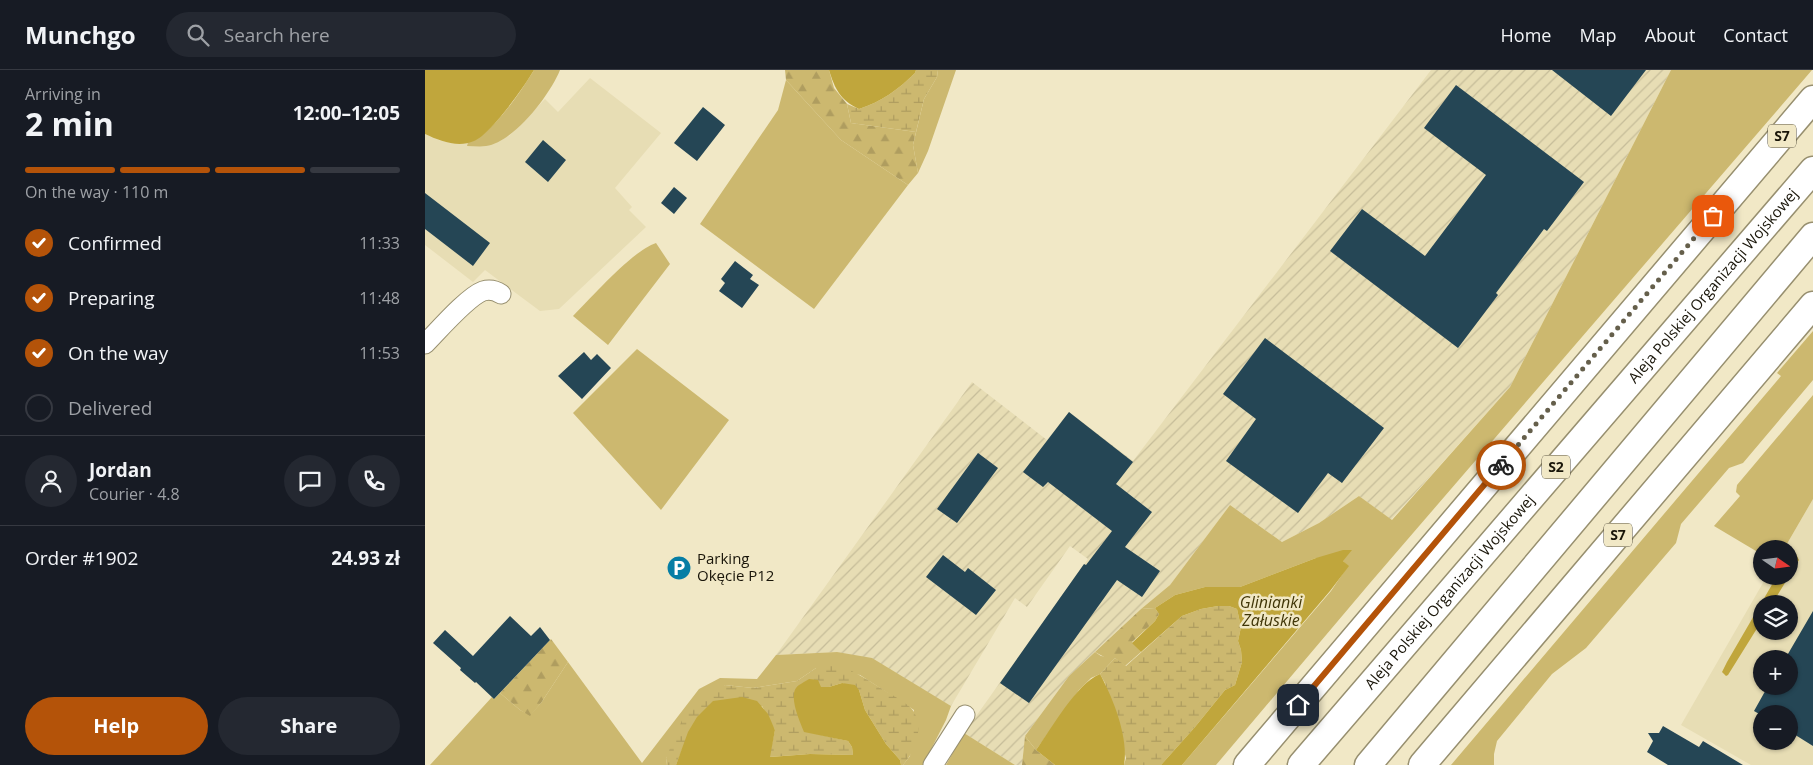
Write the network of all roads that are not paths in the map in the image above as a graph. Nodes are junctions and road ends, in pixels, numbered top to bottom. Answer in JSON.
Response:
{"nodes":[{"id":1,"x":1813,"y":100,"type":"edge"},
{"id":2,"x":1813,"y":170,"type":"edge"},
{"id":3,"x":1813,"y":236,"type":"edge"},
{"id":4,"x":501,"y":294,"type":"dead end"},
{"id":5,"x":1813,"y":305,"type":"edge"},
{"id":6,"x":425,"y":344,"type":"edge"},
{"id":7,"x":965,"y":715,"type":"dead end"},
{"id":8,"x":933,"y":765,"type":"edge"},
{"id":9,"x":1247,"y":765,"type":"edge"},
{"id":10,"x":1301,"y":765,"type":"edge"},
{"id":11,"x":1368,"y":765,"type":"edge"},
{"id":12,"x":1422,"y":765,"type":"edge"}],
"edges":[{"from":1,"to":9,"type":"highway","number":"S7"},
{"from":2,"to":10,"type":"highway","name":"Aleja Polskiej Organizacji Wojskowej","number":"S2"},
{"from":3,"to":11,"type":"highway"},
{"from":4,"to":6,"type":"street"},
{"from":5,"to":12,"type":"highway","number":"S7"},
{"from":7,"to":8,"type":"street"}]}
